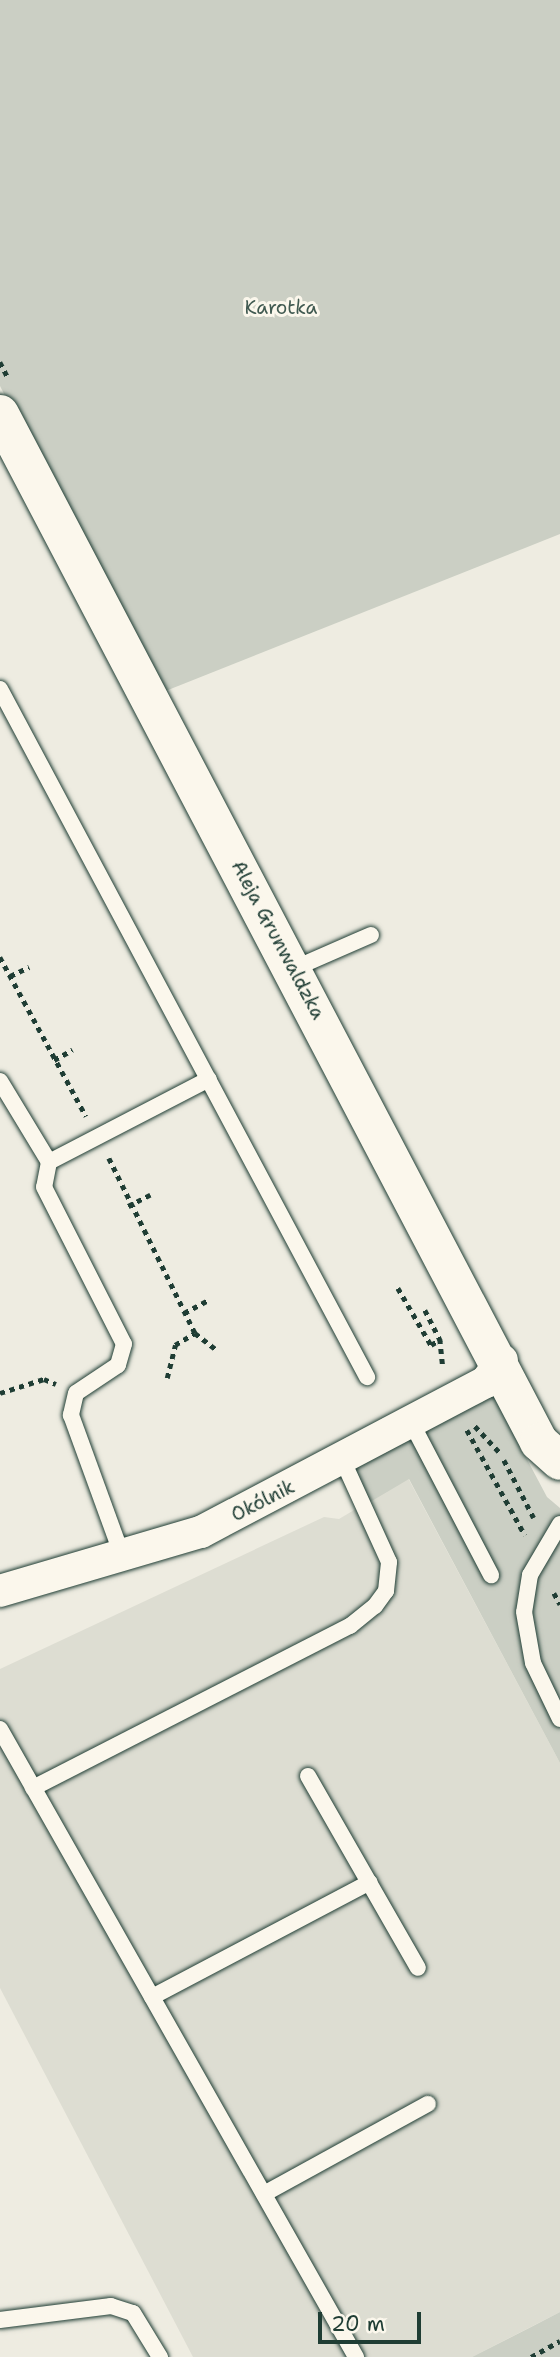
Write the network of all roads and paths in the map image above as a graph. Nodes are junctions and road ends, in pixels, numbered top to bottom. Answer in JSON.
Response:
{"nodes":[{"id":1,"x":0,"y":414,"type":"edge"},
{"id":2,"x":0,"y":690,"type":"edge"},
{"id":3,"x":371,"y":935,"type":"dead end"},
{"id":4,"x":0,"y":957,"type":"edge"},
{"id":5,"x":29,"y":967,"type":"dead end"},
{"id":6,"x":293,"y":969,"type":"junction"},
{"id":7,"x":10,"y":976,"type":"junction"},
{"id":8,"x":72,"y":1049,"type":"dead end"},
{"id":9,"x":54,"y":1060,"type":"junction"},
{"id":10,"x":209,"y":1079,"type":"junction"},
{"id":11,"x":0,"y":1082,"type":"edge"},
{"id":12,"x":97,"y":1137,"type":"junction"},
{"id":13,"x":118,"y":1148,"type":"dead end"},
{"id":14,"x":107,"y":1154,"type":"junction"},
{"id":15,"x":49,"y":1162,"type":"junction"},
{"id":16,"x":150,"y":1195,"type":"dead end"},
{"id":17,"x":128,"y":1206,"type":"junction"},
{"id":18,"x":398,"y":1288,"type":"dead end"},
{"id":19,"x":206,"y":1301,"type":"dead end"},
{"id":20,"x":184,"y":1313,"type":"junction"},
{"id":21,"x":195,"y":1333,"type":"junction"},
{"id":22,"x":218,"y":1351,"type":"dead end"},
{"id":23,"x":502,"y":1360,"type":"junction"},
{"id":24,"x":367,"y":1377,"type":"dead end"},
{"id":25,"x":167,"y":1378,"type":"dead end"},
{"id":26,"x":444,"y":1381,"type":"dead end"},
{"id":27,"x":0,"y":1393,"type":"edge"},
{"id":28,"x":76,"y":1393,"type":"junction"},
{"id":29,"x":411,"y":1422,"type":"junction"},
{"id":30,"x":342,"y":1460,"type":"junction"},
{"id":31,"x":560,"y":1461,"type":"edge"},
{"id":32,"x":560,"y":1524,"type":"edge"},
{"id":33,"x":547,"y":1542,"type":"junction"},
{"id":34,"x":122,"y":1555,"type":"junction"},
{"id":35,"x":537,"y":1561,"type":"junction"},
{"id":36,"x":491,"y":1575,"type":"dead end"},
{"id":37,"x":0,"y":1591,"type":"edge"},
{"id":38,"x":560,"y":1604,"type":"edge"},
{"id":39,"x":560,"y":1719,"type":"edge"},
{"id":40,"x":0,"y":1729,"type":"edge"},
{"id":41,"x":308,"y":1776,"type":"dead end"},
{"id":42,"x":33,"y":1788,"type":"junction"},
{"id":43,"x":370,"y":1882,"type":"junction"},
{"id":44,"x":418,"y":1968,"type":"dead end"},
{"id":45,"x":152,"y":1997,"type":"junction"},
{"id":46,"x":428,"y":2104,"type":"dead end"},
{"id":47,"x":264,"y":2194,"type":"junction"},
{"id":48,"x":0,"y":2320,"type":"edge"},
{"id":49,"x":560,"y":2341,"type":"edge"},
{"id":50,"x":160,"y":2357,"type":"edge"},
{"id":51,"x":356,"y":2357,"type":"edge"},
{"id":52,"x":531,"y":2357,"type":"edge"}],
"edges":[{"from":1,"to":6,"type":"street","name":"Aleja Grunwaldzka"},
{"from":2,"to":10,"type":"lane"},
{"from":3,"to":6,"type":"lane"},
{"from":4,"to":7,"type":"path"},
{"from":5,"to":7,"type":"path"},
{"from":6,"to":23,"type":"street","name":"Aleja Grunwaldzka"},
{"from":7,"to":9,"type":"path"},
{"from":8,"to":9,"type":"path"},
{"from":9,"to":12,"type":"path"},
{"from":10,"to":12,"type":"lane"},
{"from":10,"to":24,"type":"lane"},
{"from":11,"to":15,"type":"lane"},
{"from":12,"to":14,"type":"path"},
{"from":12,"to":15,"type":"lane"},
{"from":13,"to":14,"type":"path"},
{"from":14,"to":17,"type":"path"},
{"from":15,"to":28,"type":"lane"},
{"from":16,"to":17,"type":"path"},
{"from":17,"to":20,"type":"path"},
{"from":18,"to":26,"type":"path"},
{"from":19,"to":20,"type":"path"},
{"from":20,"to":21,"type":"path"},
{"from":21,"to":22,"type":"path"},
{"from":21,"to":25,"type":"path"},
{"from":23,"to":29,"type":"street","name":"Okólnik"},
{"from":23,"to":31,"type":"street","name":"Aleja Grunwaldzka"},
{"from":27,"to":28,"type":"path"},
{"from":28,"to":34,"type":"lane"},
{"from":29,"to":30,"type":"street","name":"Okólnik"},
{"from":29,"to":36,"type":"lane"},
{"from":30,"to":34,"type":"street","name":"Okólnik"},
{"from":30,"to":42,"type":"lane"},
{"from":32,"to":33,"type":"lane"},
{"from":33,"to":35,"type":"lane"},
{"from":33,"to":35,"type":"path"},
{"from":34,"to":37,"type":"street","name":"Okólnik"},
{"from":35,"to":38,"type":"path"},
{"from":35,"to":39,"type":"lane"},
{"from":40,"to":42,"type":"lane"},
{"from":41,"to":43,"type":"lane"},
{"from":42,"to":45,"type":"lane"},
{"from":43,"to":44,"type":"lane"},
{"from":43,"to":45,"type":"lane"},
{"from":45,"to":47,"type":"lane"},
{"from":46,"to":47,"type":"lane"},
{"from":47,"to":51,"type":"lane"},
{"from":48,"to":50,"type":"lane"},
{"from":49,"to":52,"type":"path"}]}
